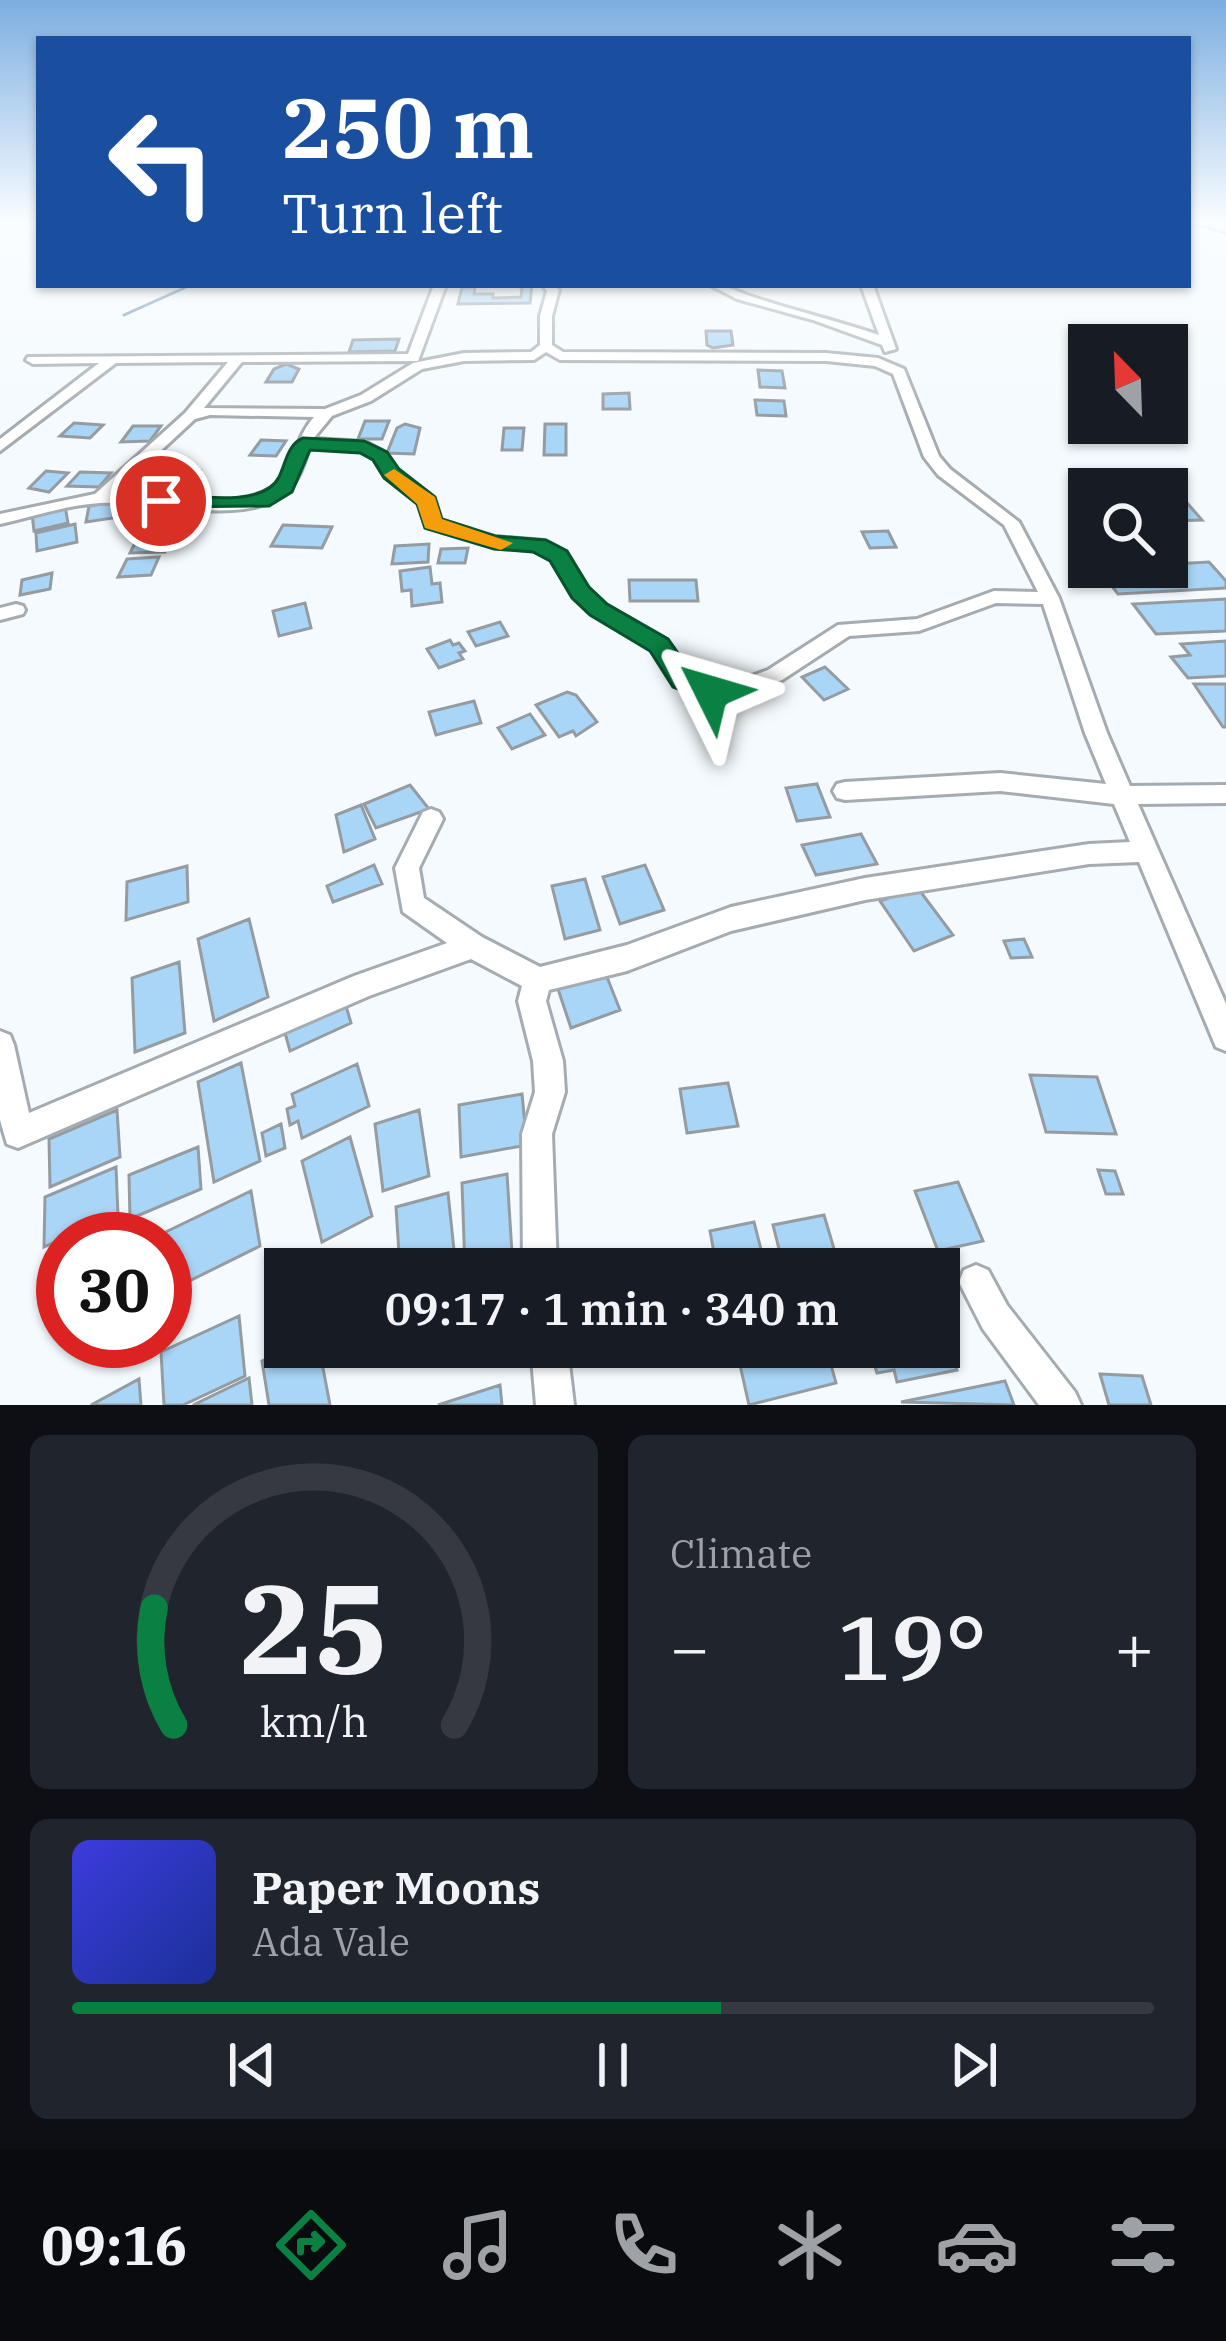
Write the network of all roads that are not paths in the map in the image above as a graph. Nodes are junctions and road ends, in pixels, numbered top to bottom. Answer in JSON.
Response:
{"nodes":[{"id":1,"x":439,"y":289,"type":"edge"},
{"id":2,"x":552,"y":289,"type":"edge"},
{"id":3,"x":723,"y":289,"type":"edge"},
{"id":4,"x":867,"y":289,"type":"edge"},
{"id":5,"x":888,"y":343,"type":"junction"},
{"id":6,"x":546,"y":346,"type":"junction"},
{"id":7,"x":464,"y":357,"type":"junction"},
{"id":8,"x":238,"y":358,"type":"junction"},
{"id":9,"x":413,"y":358,"type":"junction"},
{"id":10,"x":112,"y":359,"type":"junction"},
{"id":11,"x":33,"y":360,"type":"dead end"},
{"id":12,"x":898,"y":372,"type":"junction"},
{"id":13,"x":328,"y":413,"type":"junction"},
{"id":14,"x":190,"y":416,"type":"junction"},
{"id":15,"x":303,"y":443,"type":"junction"},
{"id":16,"x":0,"y":446,"type":"edge"},
{"id":17,"x":100,"y":497,"type":"junction"},
{"id":18,"x":0,"y":519,"type":"edge"},
{"id":19,"x":1050,"y":598,"type":"junction"},
{"id":20,"x":845,"y":791,"type":"dead end"},
{"id":21,"x":1226,"y":794,"type":"edge"},
{"id":22,"x":1122,"y":795,"type":"junction"},
{"id":23,"x":430,"y":819,"type":"dead end"},
{"id":24,"x":1149,"y":851,"type":"junction"},
{"id":25,"x":473,"y":946,"type":"junction"},
{"id":26,"x":538,"y":980,"type":"junction"},
{"id":27,"x":1226,"y":1037,"type":"edge"},
{"id":28,"x":0,"y":1045,"type":"edge"},
{"id":29,"x":539,"y":1248,"type":"edge"},
{"id":30,"x":976,"y":1282,"type":"dead end"},
{"id":31,"x":551,"y":1368,"type":"edge"},
{"id":32,"x":555,"y":1405,"type":"edge"},
{"id":33,"x":1062,"y":1405,"type":"edge"}],
"edges":[{"from":1,"to":9,"type":"street"},
{"from":2,"to":6,"type":"street"},
{"from":3,"to":5,"type":"street"},
{"from":4,"to":5,"type":"street"},
{"from":5,"to":12,"type":"street"},
{"from":6,"to":7,"type":"street"},
{"from":6,"to":12,"type":"street"},
{"from":7,"to":9,"type":"street"},
{"from":7,"to":13,"type":"street"},
{"from":8,"to":9,"type":"street"},
{"from":8,"to":10,"type":"street"},
{"from":8,"to":14,"type":"street"},
{"from":10,"to":11,"type":"street"},
{"from":10,"to":16,"type":"street"},
{"from":12,"to":19,"type":"street"},
{"from":13,"to":14,"type":"street"},
{"from":13,"to":15,"type":"street"},
{"from":14,"to":17,"type":"street"},
{"from":15,"to":17,"type":"street"},
{"from":15,"to":19,"type":"street"},
{"from":17,"to":18,"type":"street"},
{"from":19,"to":22,"type":"street"},
{"from":20,"to":22,"type":"street"},
{"from":21,"to":22,"type":"street"},
{"from":22,"to":24,"type":"street"},
{"from":23,"to":25,"type":"street"},
{"from":24,"to":26,"type":"street"},
{"from":24,"to":27,"type":"street"},
{"from":25,"to":26,"type":"street"},
{"from":25,"to":28,"type":"street"},
{"from":26,"to":29,"type":"street"},
{"from":30,"to":33,"type":"street"},
{"from":31,"to":32,"type":"street"}]}
